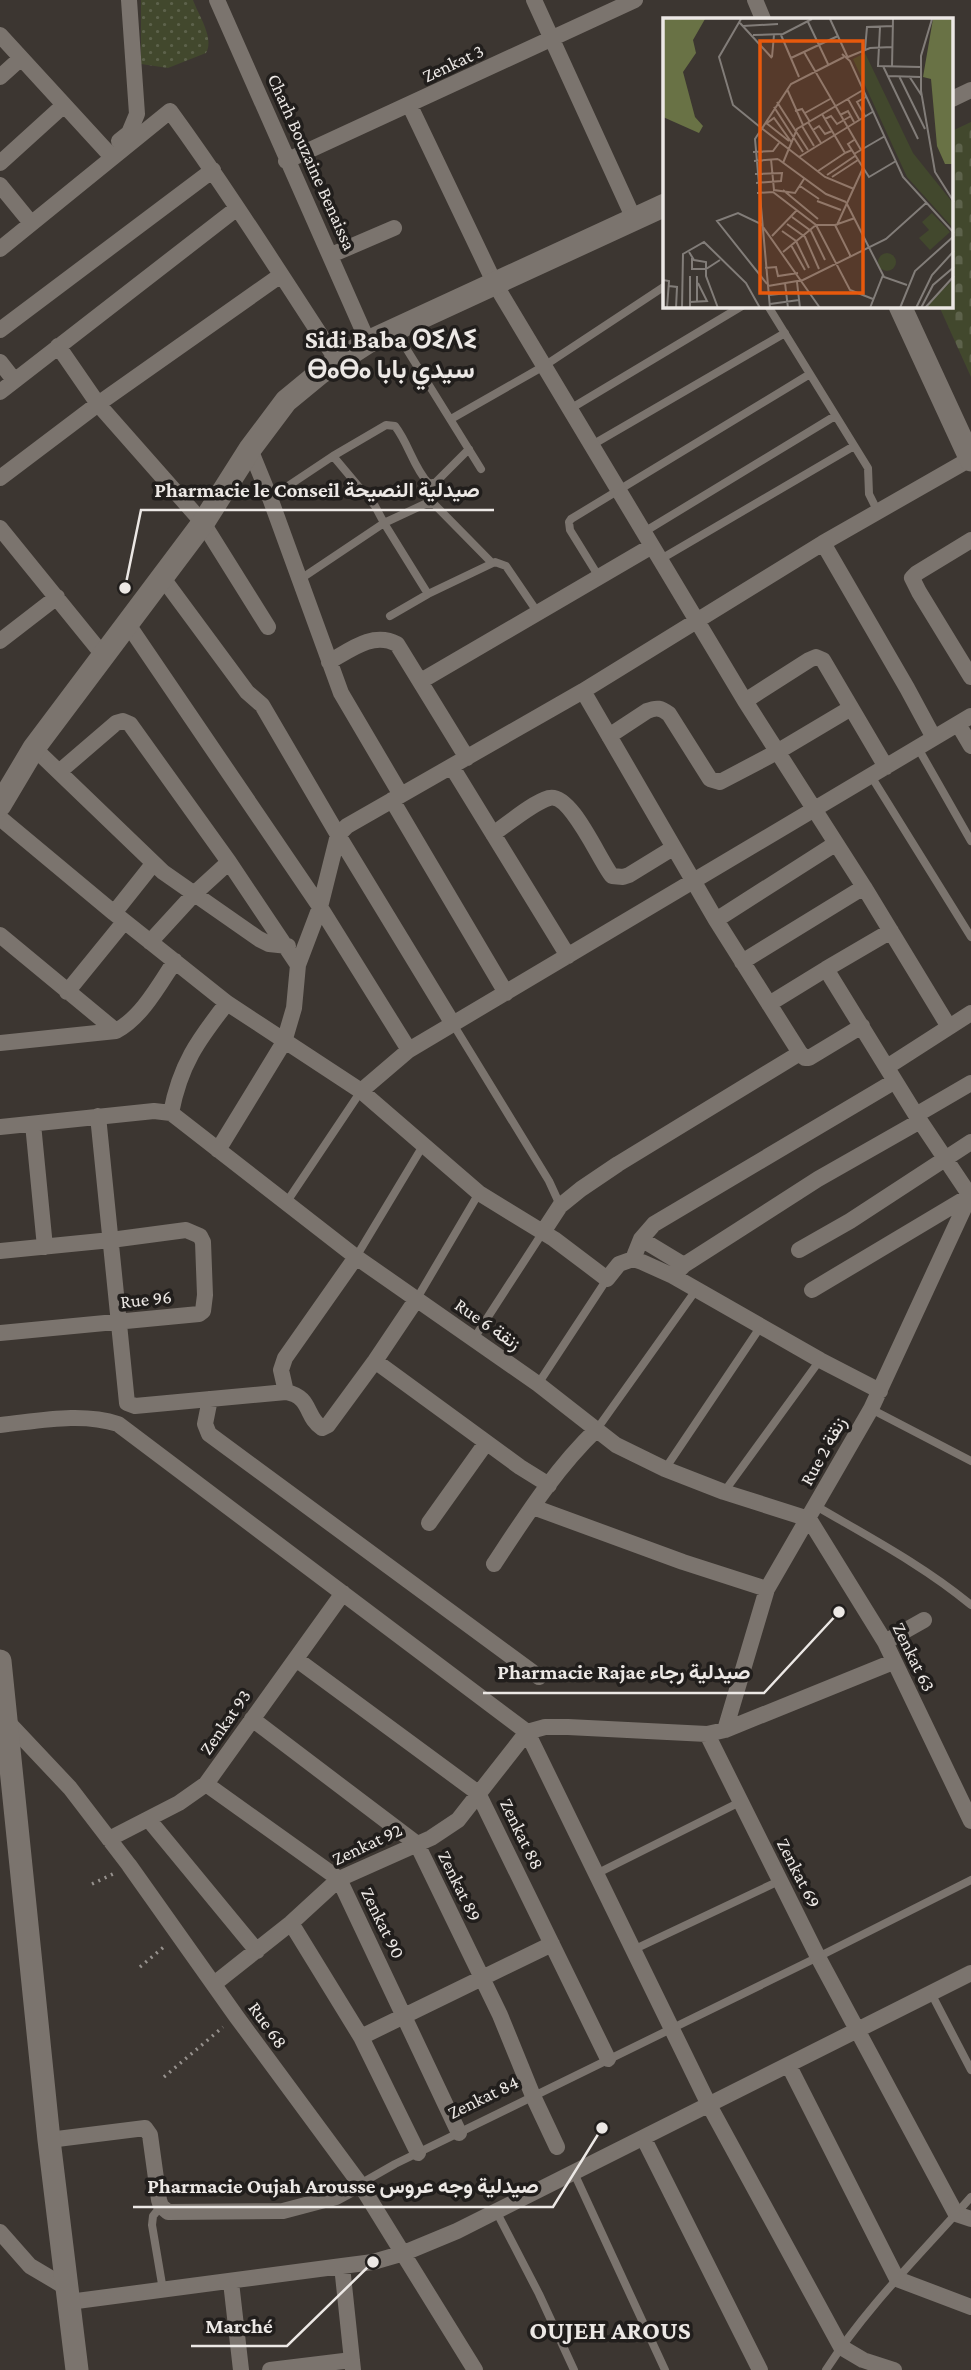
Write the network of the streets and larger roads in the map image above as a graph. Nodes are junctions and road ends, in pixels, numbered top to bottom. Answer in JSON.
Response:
{"nodes":[{"id":1,"x":129,"y":0,"type":"edge"},
{"id":2,"x":217,"y":0,"type":"edge"},
{"id":3,"x":534,"y":0,"type":"edge"},
{"id":4,"x":635,"y":0,"type":"edge"},
{"id":5,"x":755,"y":0,"type":"edge"},
{"id":6,"x":763,"y":18,"type":"edge"},
{"id":7,"x":0,"y":35,"type":"edge"},
{"id":8,"x":553,"y":40,"type":"junction"},
{"id":9,"x":20,"y":59,"type":"junction"},
{"id":10,"x":0,"y":77,"type":"edge"},
{"id":11,"x":971,"y":90,"type":"edge"},
{"id":12,"x":954,"y":98,"type":"edge"},
{"id":13,"x":64,"y":104,"type":"junction"},
{"id":14,"x":410,"y":106,"type":"junction"},
{"id":15,"x":109,"y":154,"type":"junction"},
{"id":16,"x":286,"y":161,"type":"junction"},
{"id":17,"x":0,"y":163,"type":"edge"},
{"id":18,"x":213,"y":170,"type":"junction"},
{"id":19,"x":0,"y":185,"type":"edge"},
{"id":20,"x":663,"y":206,"type":"edge"},
{"id":21,"x":236,"y":209,"type":"junction"},
{"id":22,"x":634,"y":219,"type":"junction"},
{"id":23,"x":31,"y":223,"type":"junction"},
{"id":24,"x":394,"y":228,"type":"dead end"},
{"id":25,"x":0,"y":248,"type":"edge"},
{"id":26,"x":331,"y":255,"type":"junction"},
{"id":27,"x":281,"y":275,"type":"junction"},
{"id":28,"x":495,"y":284,"type":"junction"},
{"id":29,"x":901,"y":308,"type":"edge"},
{"id":30,"x":0,"y":330,"type":"edge"},
{"id":31,"x":368,"y":342,"type":"junction"},
{"id":32,"x":58,"y":346,"type":"junction"},
{"id":33,"x":0,"y":362,"type":"edge"},
{"id":34,"x":338,"y":362,"type":"junction"},
{"id":35,"x":14,"y":380,"type":"junction"},
{"id":36,"x":0,"y":392,"type":"edge"},
{"id":37,"x":98,"y":404,"type":"junction"},
{"id":38,"x":250,"y":449,"type":"junction"},
{"id":39,"x":971,"y":460,"type":"edge"},
{"id":40,"x":0,"y":478,"type":"edge"},
{"id":41,"x":203,"y":523,"type":"junction"},
{"id":42,"x":0,"y":528,"type":"edge"},
{"id":43,"x":971,"y":540,"type":"edge"},
{"id":44,"x":823,"y":543,"type":"junction"},
{"id":45,"x":652,"y":546,"type":"junction"},
{"id":46,"x":162,"y":577,"type":"junction"},
{"id":47,"x":57,"y":597,"type":"junction"},
{"id":48,"x":698,"y":620,"type":"junction"},
{"id":49,"x":127,"y":623,"type":"junction"},
{"id":50,"x":268,"y":626,"type":"dead end"},
{"id":51,"x":0,"y":641,"type":"edge"},
{"id":52,"x":103,"y":655,"type":"junction"},
{"id":53,"x":329,"y":662,"type":"junction"},
{"id":54,"x":971,"y":677,"type":"edge"},
{"id":55,"x":421,"y":681,"type":"junction"},
{"id":56,"x":583,"y":691,"type":"junction"},
{"id":57,"x":745,"y":701,"type":"junction"},
{"id":58,"x":851,"y":708,"type":"junction"},
{"id":59,"x":964,"y":720,"type":"edge"},
{"id":60,"x":608,"y":736,"type":"junction"},
{"id":61,"x":934,"y":738,"type":"junction"},
{"id":62,"x":971,"y":746,"type":"edge"},
{"id":63,"x":34,"y":748,"type":"junction"},
{"id":64,"x":777,"y":752,"type":"junction"},
{"id":65,"x":467,"y":758,"type":"junction"},
{"id":66,"x":452,"y":767,"type":"junction"},
{"id":67,"x":886,"y":767,"type":"junction"},
{"id":68,"x":60,"y":772,"type":"junction"},
{"id":69,"x":396,"y":797,"type":"junction"},
{"id":70,"x":0,"y":805,"type":"edge"},
{"id":71,"x":813,"y":811,"type":"junction"},
{"id":72,"x":0,"y":818,"type":"edge"},
{"id":73,"x":493,"y":834,"type":"junction"},
{"id":74,"x":338,"y":835,"type":"junction"},
{"id":75,"x":835,"y":844,"type":"junction"},
{"id":76,"x":673,"y":848,"type":"junction"},
{"id":77,"x":229,"y":862,"type":"junction"},
{"id":78,"x":153,"y":864,"type":"junction"},
{"id":79,"x":693,"y":882,"type":"junction"},
{"id":80,"x":864,"y":887,"type":"junction"},
{"id":81,"x":194,"y":894,"type":"junction"},
{"id":82,"x":320,"y":907,"type":"junction"},
{"id":83,"x":119,"y":917,"type":"junction"},
{"id":84,"x":716,"y":920,"type":"junction"},
{"id":85,"x":891,"y":931,"type":"junction"},
{"id":86,"x":0,"y":935,"type":"edge"},
{"id":87,"x":150,"y":942,"type":"junction"},
{"id":88,"x":288,"y":947,"type":"junction"},
{"id":89,"x":568,"y":956,"type":"junction"},
{"id":90,"x":174,"y":961,"type":"junction"},
{"id":91,"x":741,"y":962,"type":"junction"},
{"id":92,"x":298,"y":965,"type":"junction"},
{"id":93,"x":826,"y":969,"type":"junction"},
{"id":94,"x":67,"y":992,"type":"junction"},
{"id":95,"x":506,"y":993,"type":"junction"},
{"id":96,"x":227,"y":1003,"type":"junction"},
{"id":97,"x":769,"y":1004,"type":"junction"},
{"id":98,"x":971,"y":1013,"type":"edge"},
{"id":99,"x":453,"y":1024,"type":"junction"},
{"id":100,"x":862,"y":1026,"type":"junction"},
{"id":101,"x":949,"y":1027,"type":"junction"},
{"id":102,"x":116,"y":1031,"type":"junction"},
{"id":103,"x":284,"y":1042,"type":"junction"},
{"id":104,"x":0,"y":1043,"type":"edge"},
{"id":105,"x":409,"y":1050,"type":"junction"},
{"id":106,"x":800,"y":1053,"type":"junction"},
{"id":107,"x":891,"y":1074,"type":"junction"},
{"id":108,"x":971,"y":1083,"type":"edge"},
{"id":109,"x":361,"y":1091,"type":"junction"},
{"id":110,"x":171,"y":1113,"type":"junction"},
{"id":111,"x":98,"y":1116,"type":"junction"},
{"id":112,"x":918,"y":1118,"type":"junction"},
{"id":113,"x":33,"y":1124,"type":"junction"},
{"id":114,"x":0,"y":1127,"type":"edge"},
{"id":115,"x":971,"y":1142,"type":"edge"},
{"id":116,"x":218,"y":1150,"type":"junction"},
{"id":117,"x":944,"y":1158,"type":"junction"},
{"id":118,"x":971,"y":1196,"type":"edge"},
{"id":119,"x":543,"y":1232,"type":"junction"},
{"id":120,"x":641,"y":1238,"type":"junction"},
{"id":121,"x":111,"y":1240,"type":"junction"},
{"id":122,"x":45,"y":1247,"type":"junction"},
{"id":123,"x":799,"y":1250,"type":"dead end"},
{"id":124,"x":0,"y":1251,"type":"edge"},
{"id":125,"x":356,"y":1257,"type":"junction"},
{"id":126,"x":633,"y":1259,"type":"junction"},
{"id":127,"x":679,"y":1270,"type":"junction"},
{"id":128,"x":812,"y":1290,"type":"dead end"},
{"id":129,"x":416,"y":1300,"type":"junction"},
{"id":130,"x":120,"y":1323,"type":"junction"},
{"id":131,"x":0,"y":1333,"type":"edge"},
{"id":132,"x":375,"y":1361,"type":"junction"},
{"id":133,"x":880,"y":1391,"type":"junction"},
{"id":134,"x":286,"y":1392,"type":"junction"},
{"id":135,"x":210,"y":1399,"type":"junction"},
{"id":136,"x":0,"y":1425,"type":"edge"},
{"id":137,"x":597,"y":1429,"type":"junction"},
{"id":138,"x":486,"y":1443,"type":"junction"},
{"id":139,"x":549,"y":1485,"type":"junction"},
{"id":140,"x":533,"y":1507,"type":"junction"},
{"id":141,"x":812,"y":1512,"type":"junction"},
{"id":142,"x":429,"y":1523,"type":"dead end"},
{"id":143,"x":494,"y":1564,"type":"dead end"},
{"id":144,"x":767,"y":1589,"type":"junction"},
{"id":145,"x":343,"y":1593,"type":"junction"},
{"id":146,"x":924,"y":1620,"type":"dead end"},
{"id":147,"x":885,"y":1642,"type":"junction"},
{"id":148,"x":296,"y":1659,"type":"junction"},
{"id":149,"x":0,"y":1661,"type":"edge"},
{"id":150,"x":893,"y":1662,"type":"junction"},
{"id":151,"x":539,"y":1677,"type":"dead end"},
{"id":152,"x":3,"y":1717,"type":"edge"},
{"id":153,"x":252,"y":1719,"type":"junction"},
{"id":154,"x":725,"y":1730,"type":"junction"},
{"id":155,"x":527,"y":1732,"type":"junction"},
{"id":156,"x":707,"y":1734,"type":"junction"},
{"id":157,"x":206,"y":1784,"type":"junction"},
{"id":158,"x":478,"y":1793,"type":"junction"},
{"id":159,"x":149,"y":1820,"type":"junction"},
{"id":160,"x":971,"y":1821,"type":"edge"},
{"id":161,"x":108,"y":1839,"type":"junction"},
{"id":162,"x":417,"y":1844,"type":"junction"},
{"id":163,"x":339,"y":1879,"type":"junction"},
{"id":164,"x":291,"y":1923,"type":"junction"},
{"id":165,"x":552,"y":1944,"type":"junction"},
{"id":166,"x":257,"y":1951,"type":"junction"},
{"id":167,"x":971,"y":1973,"type":"edge"},
{"id":168,"x":482,"y":1979,"type":"junction"},
{"id":169,"x":214,"y":1984,"type":"junction"},
{"id":170,"x":403,"y":2015,"type":"junction"},
{"id":171,"x":857,"y":2030,"type":"junction"},
{"id":172,"x":361,"y":2037,"type":"junction"},
{"id":173,"x":608,"y":2059,"type":"road end"},
{"id":174,"x":789,"y":2066,"type":"junction"},
{"id":175,"x":709,"y":2105,"type":"junction"},
{"id":176,"x":458,"y":2133,"type":"road end"},
{"id":177,"x":644,"y":2139,"type":"junction"},
{"id":178,"x":49,"y":2140,"type":"junction"},
{"id":179,"x":557,"y":2147,"type":"dead end"},
{"id":180,"x":418,"y":2153,"type":"road end"},
{"id":181,"x":360,"y":2184,"type":"junction"},
{"id":182,"x":964,"y":2216,"type":"edge"},
{"id":183,"x":0,"y":2232,"type":"edge"},
{"id":184,"x":404,"y":2253,"type":"junction"},
{"id":185,"x":342,"y":2266,"type":"junction"},
{"id":186,"x":232,"y":2282,"type":"junction"},
{"id":187,"x":68,"y":2295,"type":"junction"},
{"id":188,"x":971,"y":2308,"type":"edge"},
{"id":189,"x":353,"y":2365,"type":"edge"},
{"id":190,"x":77,"y":2370,"type":"edge"},
{"id":191,"x":241,"y":2370,"type":"edge"},
{"id":192,"x":270,"y":2370,"type":"edge"},
{"id":193,"x":475,"y":2370,"type":"edge"},
{"id":194,"x":760,"y":2370,"type":"edge"},
{"id":195,"x":894,"y":2370,"type":"edge"}],
"edges":[{"from":1,"to":15,"type":"street"},
{"from":2,"to":16,"type":"street","name":"Charh Bouzaine Benaissa"},
{"from":3,"to":8,"type":"street"},
{"from":4,"to":8,"type":"street","name":"Zenkat 3"},
{"from":5,"to":6,"type":"street"},
{"from":7,"to":9,"type":"street"},
{"from":8,"to":14,"type":"street","name":"Zenkat 3"},
{"from":8,"to":22,"type":"street"},
{"from":9,"to":10,"type":"street"},
{"from":9,"to":13,"type":"street"},
{"from":11,"to":12,"type":"street"},
{"from":13,"to":15,"type":"street"},
{"from":13,"to":17,"type":"street"},
{"from":14,"to":16,"type":"street","name":"Zenkat 3"},
{"from":14,"to":28,"type":"street"},
{"from":15,"to":18,"type":"street"},
{"from":15,"to":23,"type":"street"},
{"from":16,"to":26,"type":"street","name":"Charh Bouzaine Benaissa"},
{"from":18,"to":21,"type":"street"},
{"from":18,"to":30,"type":"street"},
{"from":19,"to":23,"type":"street"},
{"from":20,"to":22,"type":"street"},
{"from":21,"to":27,"type":"street"},
{"from":21,"to":32,"type":"street"},
{"from":22,"to":28,"type":"street"},
{"from":23,"to":25,"type":"street"},
{"from":24,"to":26,"type":"street"},
{"from":26,"to":31,"type":"street","name":"Charh Bouzaine Benaissa"},
{"from":27,"to":34,"type":"street"},
{"from":27,"to":37,"type":"street"},
{"from":28,"to":31,"type":"street"},
{"from":28,"to":45,"type":"street"},
{"from":29,"to":39,"type":"street"},
{"from":31,"to":34,"type":"street"},
{"from":32,"to":35,"type":"street"},
{"from":32,"to":37,"type":"street"},
{"from":33,"to":35,"type":"street"},
{"from":34,"to":38,"type":"street"},
{"from":35,"to":36,"type":"street"},
{"from":37,"to":40,"type":"street"},
{"from":37,"to":41,"type":"street"},
{"from":38,"to":41,"type":"street"},
{"from":38,"to":53,"type":"street"},
{"from":39,"to":44,"type":"street"},
{"from":41,"to":46,"type":"street"},
{"from":41,"to":50,"type":"street"},
{"from":42,"to":47,"type":"street"},
{"from":43,"to":54,"type":"street"},
{"from":44,"to":48,"type":"street"},
{"from":44,"to":61,"type":"street"},
{"from":45,"to":48,"type":"street"},
{"from":45,"to":55,"type":"street"},
{"from":46,"to":49,"type":"street"},
{"from":46,"to":74,"type":"street"},
{"from":47,"to":51,"type":"street"},
{"from":47,"to":52,"type":"street"},
{"from":48,"to":56,"type":"street"},
{"from":48,"to":57,"type":"street"},
{"from":49,"to":52,"type":"street"},
{"from":49,"to":82,"type":"street"},
{"from":52,"to":63,"type":"street"},
{"from":53,"to":55,"type":"street"},
{"from":53,"to":69,"type":"street"},
{"from":55,"to":65,"type":"street"},
{"from":56,"to":60,"type":"street"},
{"from":56,"to":65,"type":"street"},
{"from":57,"to":58,"type":"street"},
{"from":57,"to":64,"type":"street"},
{"from":58,"to":64,"type":"street"},
{"from":58,"to":67,"type":"street"},
{"from":59,"to":61,"type":"street"},
{"from":59,"to":62,"type":"street"},
{"from":60,"to":64,"type":"street"},
{"from":60,"to":76,"type":"street"},
{"from":61,"to":67,"type":"street"},
{"from":63,"to":68,"type":"street"},
{"from":63,"to":70,"type":"street"},
{"from":64,"to":71,"type":"street"},
{"from":65,"to":66,"type":"street"},
{"from":66,"to":69,"type":"street"},
{"from":66,"to":73,"type":"street"},
{"from":67,"to":71,"type":"street"},
{"from":68,"to":77,"type":"street"},
{"from":68,"to":78,"type":"street"},
{"from":69,"to":74,"type":"street"},
{"from":69,"to":95,"type":"street"},
{"from":71,"to":75,"type":"street"},
{"from":71,"to":79,"type":"street"},
{"from":72,"to":83,"type":"street"},
{"from":73,"to":76,"type":"street"},
{"from":73,"to":89,"type":"street"},
{"from":74,"to":82,"type":"street"},
{"from":74,"to":99,"type":"street"},
{"from":75,"to":80,"type":"street"},
{"from":75,"to":84,"type":"street"},
{"from":76,"to":79,"type":"street"},
{"from":77,"to":81,"type":"street"},
{"from":77,"to":88,"type":"street"},
{"from":78,"to":81,"type":"street"},
{"from":78,"to":83,"type":"street"},
{"from":79,"to":84,"type":"street"},
{"from":79,"to":89,"type":"street"},
{"from":80,"to":85,"type":"street"},
{"from":80,"to":91,"type":"street"},
{"from":81,"to":87,"type":"street"},
{"from":81,"to":88,"type":"street"},
{"from":82,"to":92,"type":"street"},
{"from":82,"to":105,"type":"street"},
{"from":83,"to":87,"type":"street"},
{"from":83,"to":94,"type":"street"},
{"from":84,"to":91,"type":"street"},
{"from":85,"to":93,"type":"street"},
{"from":85,"to":101,"type":"street"},
{"from":86,"to":94,"type":"street"},
{"from":87,"to":90,"type":"street"},
{"from":88,"to":92,"type":"street"},
{"from":89,"to":95,"type":"street"},
{"from":90,"to":96,"type":"street"},
{"from":90,"to":102,"type":"street"},
{"from":91,"to":97,"type":"street"},
{"from":92,"to":103,"type":"street"},
{"from":93,"to":97,"type":"street"},
{"from":93,"to":100,"type":"street"},
{"from":94,"to":102,"type":"street"},
{"from":95,"to":99,"type":"street"},
{"from":96,"to":103,"type":"street"},
{"from":96,"to":110,"type":"street"},
{"from":97,"to":106,"type":"street"},
{"from":98,"to":101,"type":"street"},
{"from":99,"to":105,"type":"street"},
{"from":100,"to":106,"type":"street"},
{"from":100,"to":107,"type":"street"},
{"from":101,"to":107,"type":"street"},
{"from":102,"to":104,"type":"street"},
{"from":103,"to":109,"type":"street"},
{"from":103,"to":116,"type":"street"},
{"from":105,"to":109,"type":"street"},
{"from":106,"to":119,"type":"street"},
{"from":107,"to":112,"type":"street"},
{"from":107,"to":120,"type":"street"},
{"from":108,"to":112,"type":"street"},
{"from":109,"to":119,"type":"street"},
{"from":110,"to":111,"type":"street"},
{"from":110,"to":116,"type":"street","name":"Rue 6 زنقة"},
{"from":111,"to":113,"type":"street"},
{"from":111,"to":121,"type":"street"},
{"from":112,"to":117,"type":"street"},
{"from":112,"to":127,"type":"street"},
{"from":113,"to":114,"type":"street"},
{"from":113,"to":122,"type":"street"},
{"from":115,"to":117,"type":"street"},
{"from":116,"to":125,"type":"street","name":"Rue 6 زنقة"},
{"from":117,"to":118,"type":"street"},
{"from":117,"to":123,"type":"street"},
{"from":118,"to":128,"type":"street"},
{"from":118,"to":133,"type":"street","name":"Rue 2 زنقة"},
{"from":119,"to":126,"type":"street"},
{"from":120,"to":126,"type":"street"},
{"from":120,"to":127,"type":"street"},
{"from":121,"to":122,"type":"street"},
{"from":121,"to":130,"type":"street"},
{"from":121,"to":130,"type":"street","name":"Rue 96"},
{"from":122,"to":124,"type":"street"},
{"from":125,"to":129,"type":"street","name":"Rue 6 زنقة"},
{"from":125,"to":134,"type":"street"},
{"from":126,"to":127,"type":"street"},
{"from":127,"to":133,"type":"street"},
{"from":129,"to":132,"type":"street"},
{"from":129,"to":137,"type":"street","name":"Rue 6 زنقة"},
{"from":130,"to":131,"type":"street","name":"Rue 96"},
{"from":130,"to":135,"type":"street"},
{"from":132,"to":134,"type":"street"},
{"from":132,"to":138,"type":"street"},
{"from":133,"to":141,"type":"street","name":"Rue 2 زنقة"},
{"from":134,"to":135,"type":"street"},
{"from":135,"to":151,"type":"street"},
{"from":136,"to":145,"type":"street"},
{"from":137,"to":139,"type":"street"},
{"from":137,"to":141,"type":"street","name":"Rue 6 زنقة"},
{"from":138,"to":139,"type":"street"},
{"from":138,"to":142,"type":"street"},
{"from":139,"to":140,"type":"street"},
{"from":140,"to":143,"type":"street"},
{"from":140,"to":144,"type":"street"},
{"from":141,"to":144,"type":"street","name":"Rue 2 زنقة"},
{"from":141,"to":147,"type":"street","name":"Zenkat 63"},
{"from":144,"to":154,"type":"street","name":"Rue 2 زنقة"},
{"from":145,"to":148,"type":"street","name":"Zenkat 93"},
{"from":145,"to":155,"type":"street"},
{"from":146,"to":147,"type":"street"},
{"from":147,"to":150,"type":"street","name":"Zenkat 63"},
{"from":148,"to":153,"type":"street","name":"Zenkat 93"},
{"from":148,"to":158,"type":"street","name":"Zenkat 88"},
{"from":149,"to":152,"type":"street"},
{"from":150,"to":154,"type":"street"},
{"from":150,"to":160,"type":"street","name":"Zenkat 63"},
{"from":152,"to":161,"type":"street","name":"Rue 68"},
{"from":152,"to":178,"type":"street"},
{"from":153,"to":157,"type":"street","name":"Zenkat 93"},
{"from":153,"to":162,"type":"street","name":"Zenkat 89"},
{"from":154,"to":156,"type":"street"},
{"from":155,"to":156,"type":"street"},
{"from":155,"to":158,"type":"street","name":"Zenkat 92"},
{"from":155,"to":175,"type":"street"},
{"from":156,"to":171,"type":"street","name":"Zenkat 69"},
{"from":157,"to":159,"type":"street","name":"Zenkat 93"},
{"from":157,"to":163,"type":"street","name":"Zenkat 90"},
{"from":158,"to":162,"type":"street","name":"Zenkat 92"},
{"from":158,"to":165,"type":"street","name":"Zenkat 88"},
{"from":159,"to":161,"type":"street","name":"Zenkat 93"},
{"from":159,"to":166,"type":"street"},
{"from":161,"to":169,"type":"street","name":"Rue 68"},
{"from":162,"to":163,"type":"street","name":"Zenkat 92"},
{"from":162,"to":168,"type":"street","name":"Zenkat 89"},
{"from":163,"to":164,"type":"street","name":"Zenkat 92"},
{"from":163,"to":170,"type":"street","name":"Zenkat 90"},
{"from":164,"to":166,"type":"street","name":"Zenkat 92"},
{"from":164,"to":172,"type":"street"},
{"from":165,"to":168,"type":"street"},
{"from":165,"to":173,"type":"street","name":"Zenkat 88"},
{"from":166,"to":169,"type":"street","name":"Zenkat 92"},
{"from":167,"to":171,"type":"street"},
{"from":168,"to":170,"type":"street"},
{"from":168,"to":179,"type":"street","name":"Zenkat 89"},
{"from":169,"to":181,"type":"street","name":"Rue 68"},
{"from":170,"to":172,"type":"street"},
{"from":170,"to":176,"type":"street","name":"Zenkat 90"},
{"from":171,"to":174,"type":"street"},
{"from":171,"to":182,"type":"street","name":"Zenkat 69"},
{"from":172,"to":180,"type":"street"},
{"from":174,"to":175,"type":"street"},
{"from":174,"to":188,"type":"street"},
{"from":175,"to":177,"type":"street"},
{"from":175,"to":195,"type":"street"},
{"from":177,"to":184,"type":"street"},
{"from":177,"to":194,"type":"street"},
{"from":178,"to":181,"type":"street","name":"Zenkat 84"},
{"from":178,"to":187,"type":"street"},
{"from":181,"to":184,"type":"street","name":"Rue 68"},
{"from":183,"to":187,"type":"street"},
{"from":184,"to":185,"type":"street"},
{"from":184,"to":193,"type":"street","name":"Rue 68"},
{"from":185,"to":186,"type":"street"},
{"from":185,"to":189,"type":"street"},
{"from":186,"to":187,"type":"street"},
{"from":186,"to":191,"type":"street"},
{"from":187,"to":190,"type":"street"},
{"from":189,"to":192,"type":"street"}]}
